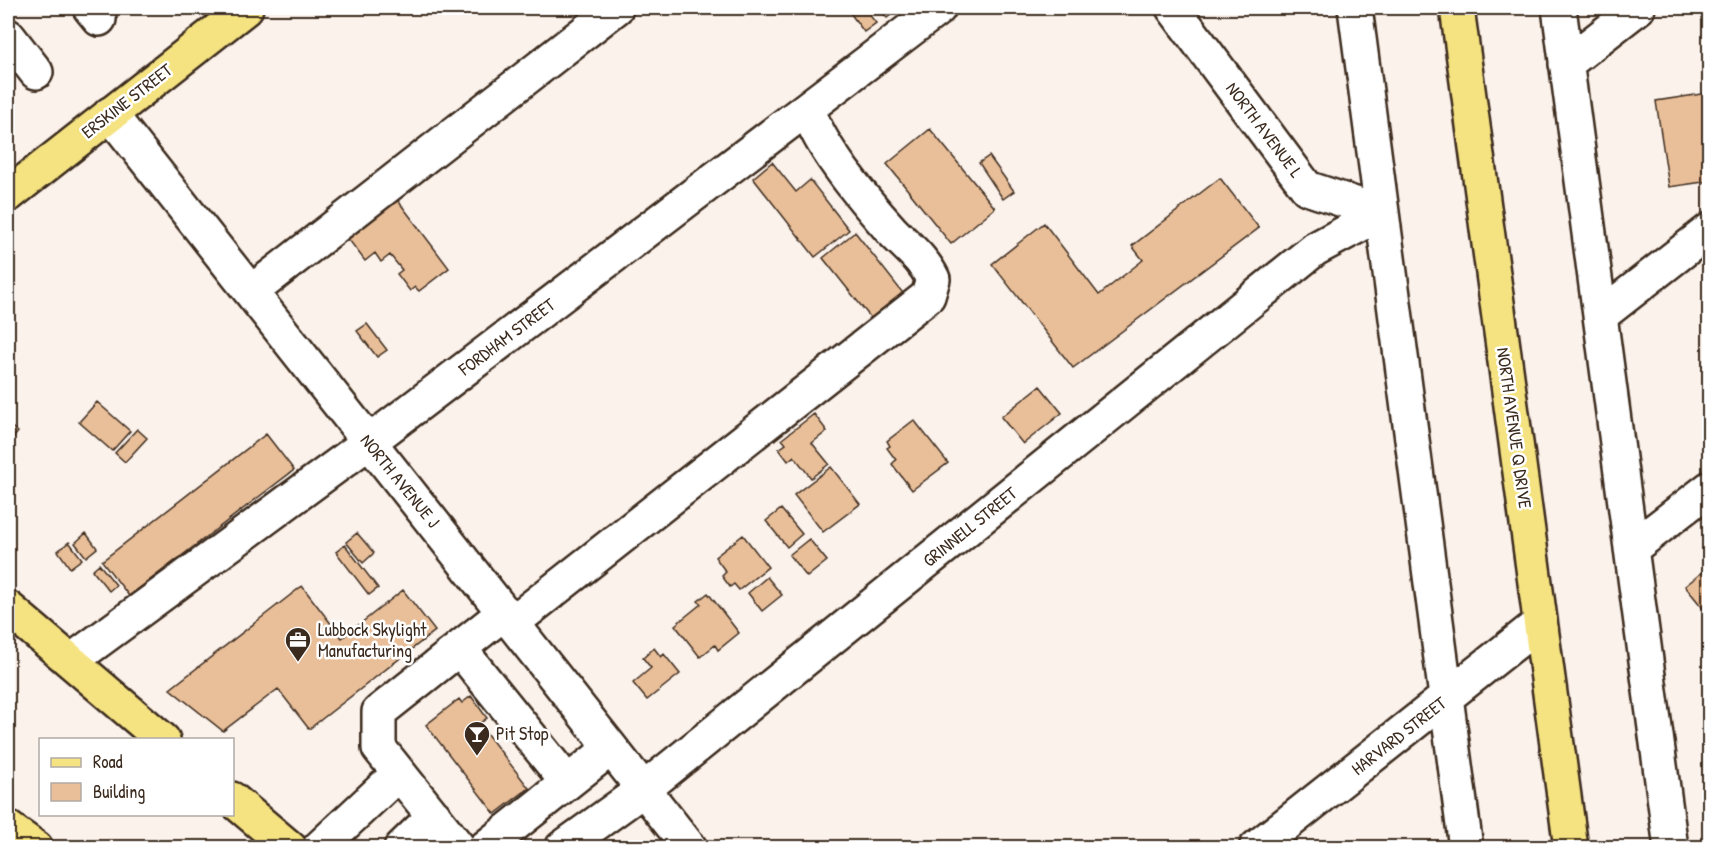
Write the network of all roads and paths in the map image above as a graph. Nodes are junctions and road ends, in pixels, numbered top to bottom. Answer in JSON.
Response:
{"nodes":[{"id":1,"x":246,"y":8,"type":"edge"},
{"id":2,"x":616,"y":8,"type":"edge"},
{"id":3,"x":939,"y":8,"type":"edge"},
{"id":4,"x":1173,"y":8,"type":"edge"},
{"id":5,"x":1355,"y":8,"type":"edge"},
{"id":6,"x":1457,"y":8,"type":"edge"},
{"id":7,"x":1559,"y":8,"type":"edge"},
{"id":8,"x":1638,"y":8,"type":"edge"},
{"id":9,"x":8,"y":36,"type":"edge"},
{"id":10,"x":1566,"y":64,"type":"junction"},
{"id":11,"x":36,"y":72,"type":"dead end"},
{"id":12,"x":808,"y":108,"type":"junction"},
{"id":13,"x":110,"y":114,"type":"junction"},
{"id":14,"x":8,"y":195,"type":"edge"},
{"id":15,"x":1382,"y":213,"type":"junction"},
{"id":16,"x":1710,"y":230,"type":"edge"},
{"id":17,"x":250,"y":292,"type":"junction"},
{"id":18,"x":1600,"y":316,"type":"junction"},
{"id":19,"x":369,"y":442,"type":"junction"},
{"id":20,"x":1710,"y":488,"type":"edge"},
{"id":21,"x":1631,"y":549,"type":"junction"},
{"id":22,"x":8,"y":608,"type":"edge"},
{"id":23,"x":508,"y":618,"type":"junction"},
{"id":24,"x":1540,"y":622,"type":"junction"},
{"id":25,"x":459,"y":648,"type":"junction"},
{"id":26,"x":71,"y":661,"type":"junction"},
{"id":27,"x":1445,"y":700,"type":"junction"},
{"id":28,"x":161,"y":738,"type":"edge"},
{"id":29,"x":611,"y":748,"type":"junction"},
{"id":30,"x":398,"y":774,"type":"junction"},
{"id":31,"x":567,"y":782,"type":"junction"},
{"id":32,"x":644,"y":789,"type":"junction"},
{"id":33,"x":234,"y":800,"type":"edge"},
{"id":34,"x":434,"y":816,"type":"junction"},
{"id":35,"x":8,"y":828,"type":"edge"},
{"id":36,"x":36,"y":848,"type":"edge"},
{"id":37,"x":290,"y":848,"type":"edge"},
{"id":38,"x":319,"y":848,"type":"edge"},
{"id":39,"x":401,"y":848,"type":"edge"},
{"id":40,"x":459,"y":848,"type":"edge"},
{"id":41,"x":485,"y":848,"type":"edge"},
{"id":42,"x":562,"y":848,"type":"edge"},
{"id":43,"x":690,"y":848,"type":"edge"},
{"id":44,"x":1256,"y":848,"type":"edge"},
{"id":45,"x":1466,"y":848,"type":"edge"},
{"id":46,"x":1571,"y":848,"type":"edge"},
{"id":47,"x":1671,"y":848,"type":"edge"}],
"edges":[{"from":1,"to":13,"type":"main road","name":"ERSKINE STREET"},
{"from":2,"to":17,"type":"street"},
{"from":3,"to":12,"type":"street","name":"FORDHAM STREET"},
{"from":4,"to":15,"type":"street","name":"NORTH AVENUE L"},
{"from":5,"to":15,"type":"street"},
{"from":6,"to":24,"type":"main road","name":"NORTH AVENUE Q DRIVE"},
{"from":7,"to":10,"type":"street"},
{"from":8,"to":10,"type":"street"},
{"from":9,"to":11,"type":"street"},
{"from":10,"to":18,"type":"street"},
{"from":12,"to":19,"type":"street","name":"FORDHAM STREET"},
{"from":12,"to":23,"type":"street"},
{"from":13,"to":14,"type":"main road","name":"ERSKINE STREET"},
{"from":13,"to":17,"type":"street","name":"NORTH AVENUE J"},
{"from":15,"to":27,"type":"street"},
{"from":15,"to":32,"type":"street","name":"GRINNELL STREET"},
{"from":16,"to":18,"type":"street"},
{"from":17,"to":19,"type":"street","name":"NORTH AVENUE J"},
{"from":18,"to":21,"type":"street"},
{"from":19,"to":23,"type":"street","name":"NORTH AVENUE J"},
{"from":19,"to":26,"type":"street","name":"FORDHAM STREET"},
{"from":20,"to":21,"type":"street"},
{"from":21,"to":47,"type":"street"},
{"from":22,"to":26,"type":"main road"},
{"from":23,"to":25,"type":"street"},
{"from":23,"to":29,"type":"street","name":"NORTH AVENUE J"},
{"from":24,"to":27,"type":"street","name":"HARVARD STREET"},
{"from":24,"to":46,"type":"main road","name":"NORTH AVENUE Q DRIVE"},
{"from":25,"to":30,"type":"street"},
{"from":25,"to":31,"type":"street"},
{"from":26,"to":28,"type":"main road"},
{"from":27,"to":44,"type":"street","name":"HARVARD STREET"},
{"from":27,"to":45,"type":"street"},
{"from":29,"to":31,"type":"street"},
{"from":29,"to":32,"type":"street","name":"NORTH AVENUE J"},
{"from":30,"to":34,"type":"street"},
{"from":30,"to":38,"type":"street"},
{"from":31,"to":41,"type":"street"},
{"from":32,"to":42,"type":"street","name":"GRINNELL STREET"},
{"from":32,"to":43,"type":"street","name":"NORTH AVENUE J"},
{"from":33,"to":37,"type":"main road"},
{"from":34,"to":39,"type":"street"},
{"from":34,"to":40,"type":"street"},
{"from":35,"to":36,"type":"main road"}]}
